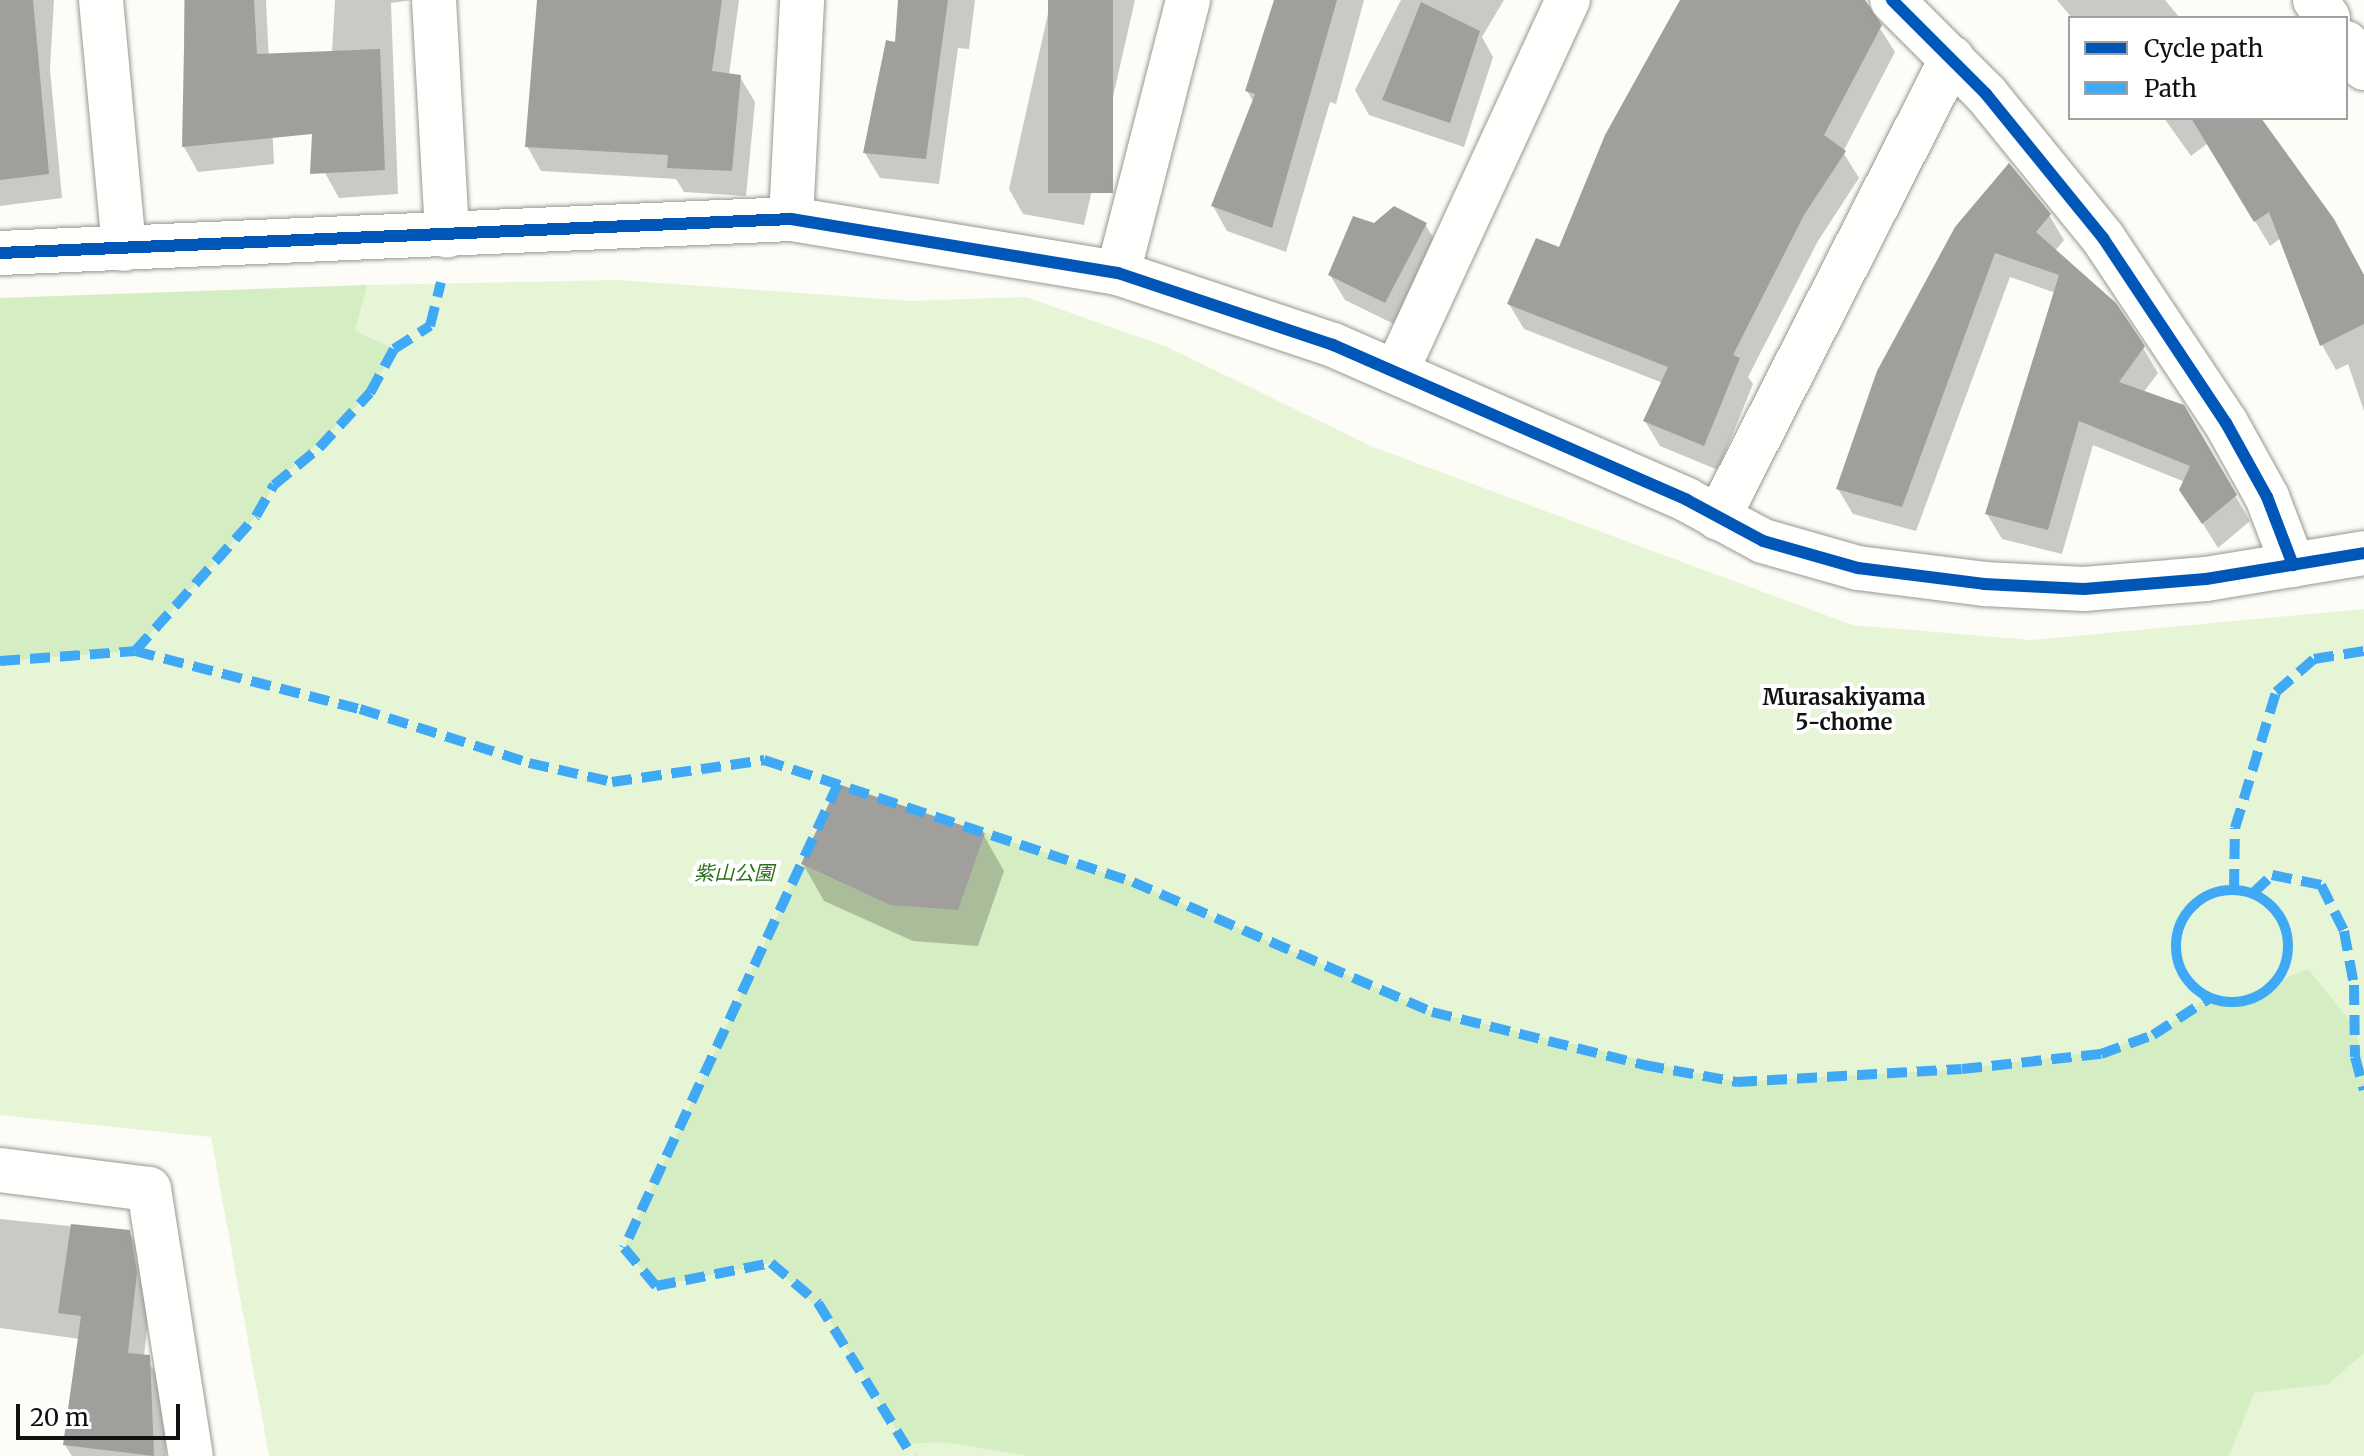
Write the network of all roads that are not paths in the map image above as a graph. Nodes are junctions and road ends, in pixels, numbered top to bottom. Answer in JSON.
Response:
{"nodes":[{"id":1,"x":101,"y":0,"type":"edge"},
{"id":2,"x":434,"y":0,"type":"edge"},
{"id":3,"x":802,"y":0,"type":"edge"},
{"id":4,"x":1188,"y":0,"type":"edge"},
{"id":5,"x":1568,"y":0,"type":"edge"},
{"id":6,"x":1892,"y":0,"type":"edge"},
{"id":7,"x":2348,"y":46,"type":"edge"},
{"id":8,"x":1952,"y":58,"type":"junction"},
{"id":9,"x":2364,"y":68,"type":"edge"},
{"id":10,"x":791,"y":219,"type":"junction"},
{"id":11,"x":447,"y":236,"type":"junction"},
{"id":12,"x":124,"y":249,"type":"junction"},
{"id":13,"x":0,"y":253,"type":"edge"},
{"id":14,"x":1118,"y":273,"type":"junction"},
{"id":15,"x":1396,"y":372,"type":"junction"},
{"id":16,"x":1718,"y":518,"type":"junction"},
{"id":17,"x":2364,"y":553,"type":"edge"},
{"id":18,"x":2293,"y":565,"type":"junction"},
{"id":19,"x":0,"y":1170,"type":"edge"},
{"id":20,"x":191,"y":1456,"type":"edge"}],
"edges":[{"from":1,"to":12,"type":"street"},
{"from":2,"to":11,"type":"street"},
{"from":3,"to":10,"type":"street"},
{"from":4,"to":14,"type":"street"},
{"from":5,"to":15,"type":"street"},
{"from":6,"to":8,"type":"street"},
{"from":7,"to":9,"type":"street"},
{"from":8,"to":16,"type":"street"},
{"from":8,"to":18,"type":"street"},
{"from":10,"to":11,"type":"street"},
{"from":10,"to":14,"type":"street"},
{"from":11,"to":12,"type":"street"},
{"from":12,"to":13,"type":"street"},
{"from":14,"to":15,"type":"street"},
{"from":15,"to":16,"type":"street"},
{"from":16,"to":18,"type":"street"},
{"from":17,"to":18,"type":"street"},
{"from":19,"to":20,"type":"street"}]}
